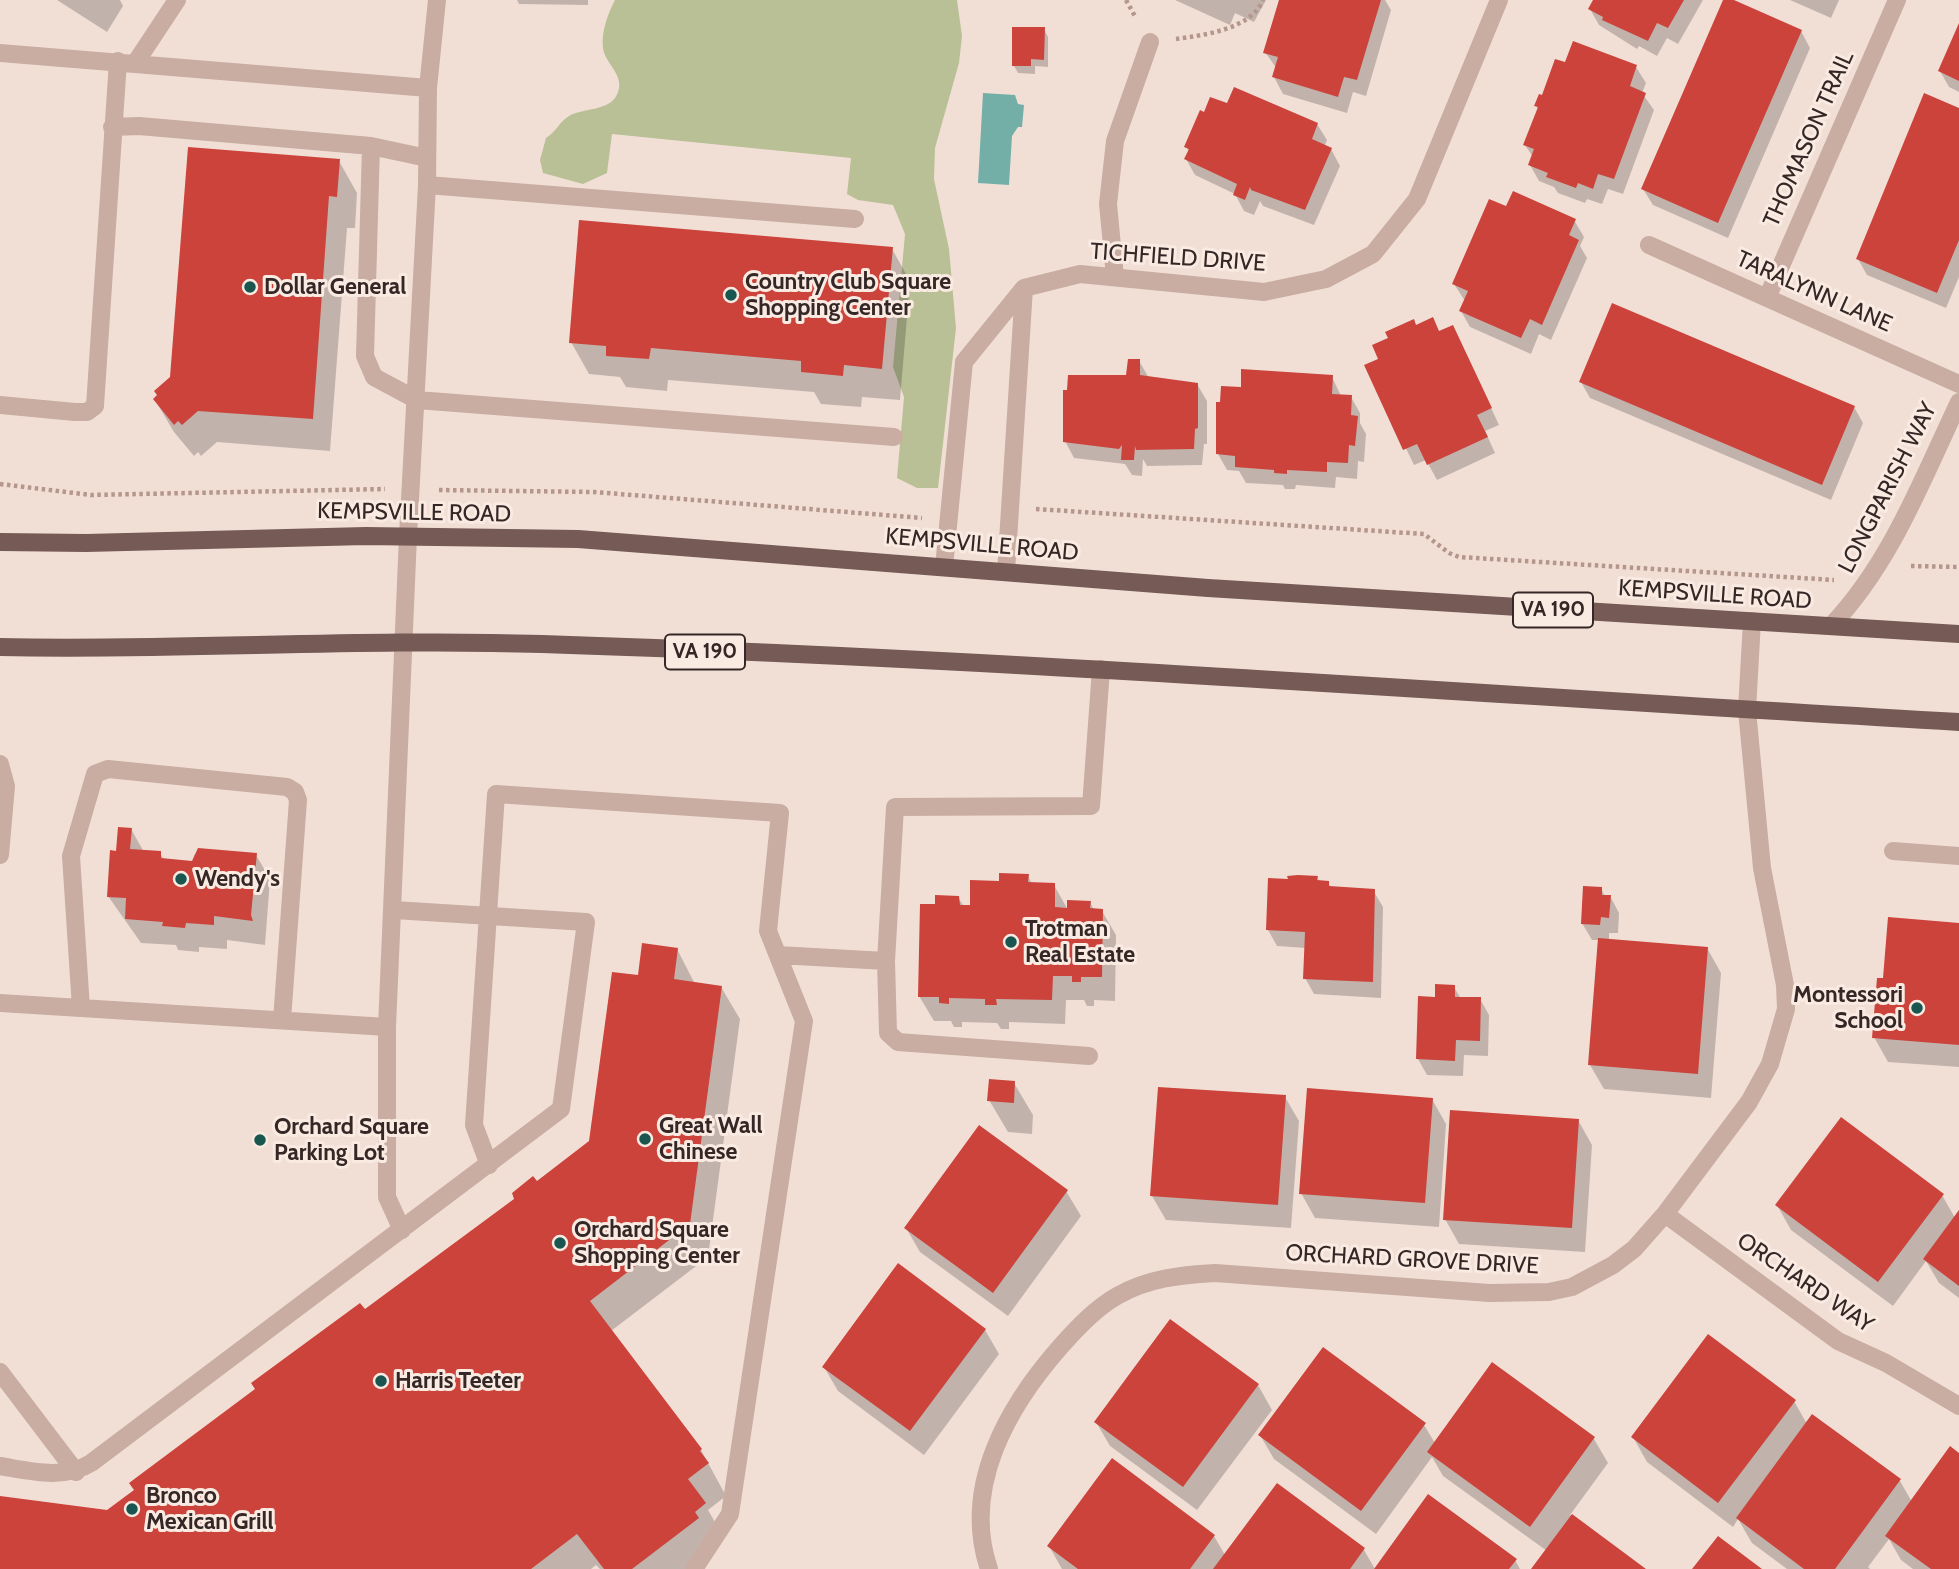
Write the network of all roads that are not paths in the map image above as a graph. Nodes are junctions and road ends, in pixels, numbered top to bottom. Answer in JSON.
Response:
{"nodes":[{"id":1,"x":177,"y":0,"type":"edge"},
{"id":2,"x":437,"y":0,"type":"edge"},
{"id":3,"x":1499,"y":0,"type":"edge"},
{"id":4,"x":1897,"y":0,"type":"edge"},
{"id":5,"x":1150,"y":42,"type":"road end"},
{"id":6,"x":0,"y":53,"type":"edge"},
{"id":7,"x":127,"y":62,"type":"junction"},
{"id":8,"x":428,"y":89,"type":"junction"},
{"id":9,"x":112,"y":127,"type":"junction"},
{"id":10,"x":371,"y":146,"type":"junction"},
{"id":11,"x":428,"y":158,"type":"junction"},
{"id":12,"x":427,"y":185,"type":"junction"},
{"id":13,"x":855,"y":219,"type":"dead end"},
{"id":14,"x":1649,"y":244,"type":"dead end"},
{"id":15,"x":1115,"y":277,"type":"junction"},
{"id":16,"x":1024,"y":288,"type":"junction"},
{"id":17,"x":1767,"y":298,"type":"junction"},
{"id":18,"x":1959,"y":384,"type":"edge"},
{"id":19,"x":417,"y":400,"type":"junction"},
{"id":20,"x":1959,"y":402,"type":"edge"},
{"id":21,"x":0,"y":405,"type":"edge"},
{"id":22,"x":894,"y":437,"type":"dead end"},
{"id":23,"x":408,"y":536,"type":"junction"},
{"id":24,"x":0,"y":542,"type":"edge"},
{"id":25,"x":944,"y":567,"type":"junction"},
{"id":26,"x":1006,"y":572,"type":"junction"},
{"id":27,"x":1752,"y":621,"type":"junction"},
{"id":28,"x":1831,"y":626,"type":"junction"},
{"id":29,"x":1959,"y":634,"type":"edge"},
{"id":30,"x":403,"y":642,"type":"junction"},
{"id":31,"x":0,"y":647,"type":"edge"},
{"id":32,"x":1101,"y":670,"type":"junction"},
{"id":33,"x":1747,"y":710,"type":"junction"},
{"id":34,"x":1959,"y":722,"type":"edge"},
{"id":35,"x":0,"y":764,"type":"edge"},
{"id":36,"x":1893,"y":851,"type":"dead end"},
{"id":37,"x":0,"y":855,"type":"edge"},
{"id":38,"x":1959,"y":856,"type":"edge"},
{"id":39,"x":394,"y":910,"type":"junction"},
{"id":40,"x":487,"y":916,"type":"junction"},
{"id":41,"x":778,"y":955,"type":"junction"},
{"id":42,"x":886,"y":961,"type":"junction"},
{"id":43,"x":0,"y":1003,"type":"edge"},
{"id":44,"x":81,"y":1008,"type":"junction"},
{"id":45,"x":282,"y":1020,"type":"junction"},
{"id":46,"x":387,"y":1027,"type":"junction"},
{"id":47,"x":1089,"y":1056,"type":"dead end"},
{"id":48,"x":489,"y":1165,"type":"junction"},
{"id":49,"x":1665,"y":1214,"type":"junction"},
{"id":50,"x":402,"y":1230,"type":"junction"},
{"id":51,"x":0,"y":1372,"type":"edge"},
{"id":52,"x":1959,"y":1406,"type":"edge"},
{"id":53,"x":0,"y":1466,"type":"edge"},
{"id":54,"x":76,"y":1472,"type":"junction"},
{"id":55,"x":694,"y":1569,"type":"edge"},
{"id":56,"x":989,"y":1569,"type":"edge"}],
"edges":[{"from":1,"to":7,"type":"street"},
{"from":2,"to":8,"type":"street"},
{"from":3,"to":15,"type":"street","name":"TICHFIELD DRIVE"},
{"from":4,"to":17,"type":"street","name":"THOMASON TRAIL"},
{"from":5,"to":15,"type":"street"},
{"from":6,"to":7,"type":"street"},
{"from":7,"to":8,"type":"street"},
{"from":7,"to":9,"type":"street"},
{"from":8,"to":11,"type":"street"},
{"from":9,"to":10,"type":"street"},
{"from":9,"to":21,"type":"street"},
{"from":10,"to":11,"type":"street"},
{"from":10,"to":19,"type":"street"},
{"from":11,"to":12,"type":"street"},
{"from":12,"to":13,"type":"street"},
{"from":12,"to":19,"type":"street"},
{"from":14,"to":17,"type":"street","name":"TARALYNN LANE"},
{"from":15,"to":16,"type":"street","name":"TICHFIELD DRIVE"},
{"from":16,"to":25,"type":"street"},
{"from":16,"to":26,"type":"street"},
{"from":17,"to":18,"type":"street","name":"TARALYNN LANE"},
{"from":19,"to":22,"type":"street"},
{"from":19,"to":23,"type":"street"},
{"from":20,"to":28,"type":"street","name":"LONGPARISH WAY"},
{"from":23,"to":24,"type":"main road","name":"KEMPSVILLE ROAD","number":"VA 190"},
{"from":23,"to":25,"type":"main road","name":"KEMPSVILLE ROAD","number":"VA 190"},
{"from":23,"to":30,"type":"street"},
{"from":25,"to":26,"type":"main road","name":"KEMPSVILLE ROAD","number":"VA 190"},
{"from":26,"to":27,"type":"main road","name":"KEMPSVILLE ROAD","number":"VA 190"},
{"from":27,"to":28,"type":"main road","name":"KEMPSVILLE ROAD","number":"VA 190"},
{"from":27,"to":33,"type":"street","name":"ORCHARD GROVE DRIVE"},
{"from":28,"to":29,"type":"main road","name":"KEMPSVILLE ROAD","number":"VA 190"},
{"from":30,"to":31,"type":"main road","number":"VA 190"},
{"from":30,"to":32,"type":"main road","number":"VA 190"},
{"from":30,"to":39,"type":"street"},
{"from":32,"to":33,"type":"main road","number":"VA 190"},
{"from":32,"to":42,"type":"street"},
{"from":33,"to":34,"type":"main road","number":"VA 190"},
{"from":33,"to":49,"type":"street","name":"ORCHARD GROVE DRIVE"},
{"from":35,"to":37,"type":"street"},
{"from":36,"to":38,"type":"street"},
{"from":39,"to":40,"type":"street"},
{"from":39,"to":46,"type":"street"},
{"from":40,"to":41,"type":"street"},
{"from":40,"to":48,"type":"street"},
{"from":40,"to":48,"type":"street"},
{"from":41,"to":42,"type":"street"},
{"from":41,"to":55,"type":"street"},
{"from":42,"to":47,"type":"street"},
{"from":43,"to":44,"type":"street"},
{"from":44,"to":45,"type":"street"},
{"from":44,"to":45,"type":"street"},
{"from":45,"to":46,"type":"street"},
{"from":46,"to":50,"type":"street"},
{"from":48,"to":50,"type":"street"},
{"from":49,"to":52,"type":"street","name":"ORCHARD WAY"},
{"from":49,"to":56,"type":"street","name":"ORCHARD GROVE DRIVE"},
{"from":50,"to":54,"type":"street"},
{"from":51,"to":54,"type":"street"},
{"from":53,"to":54,"type":"street"}]}
